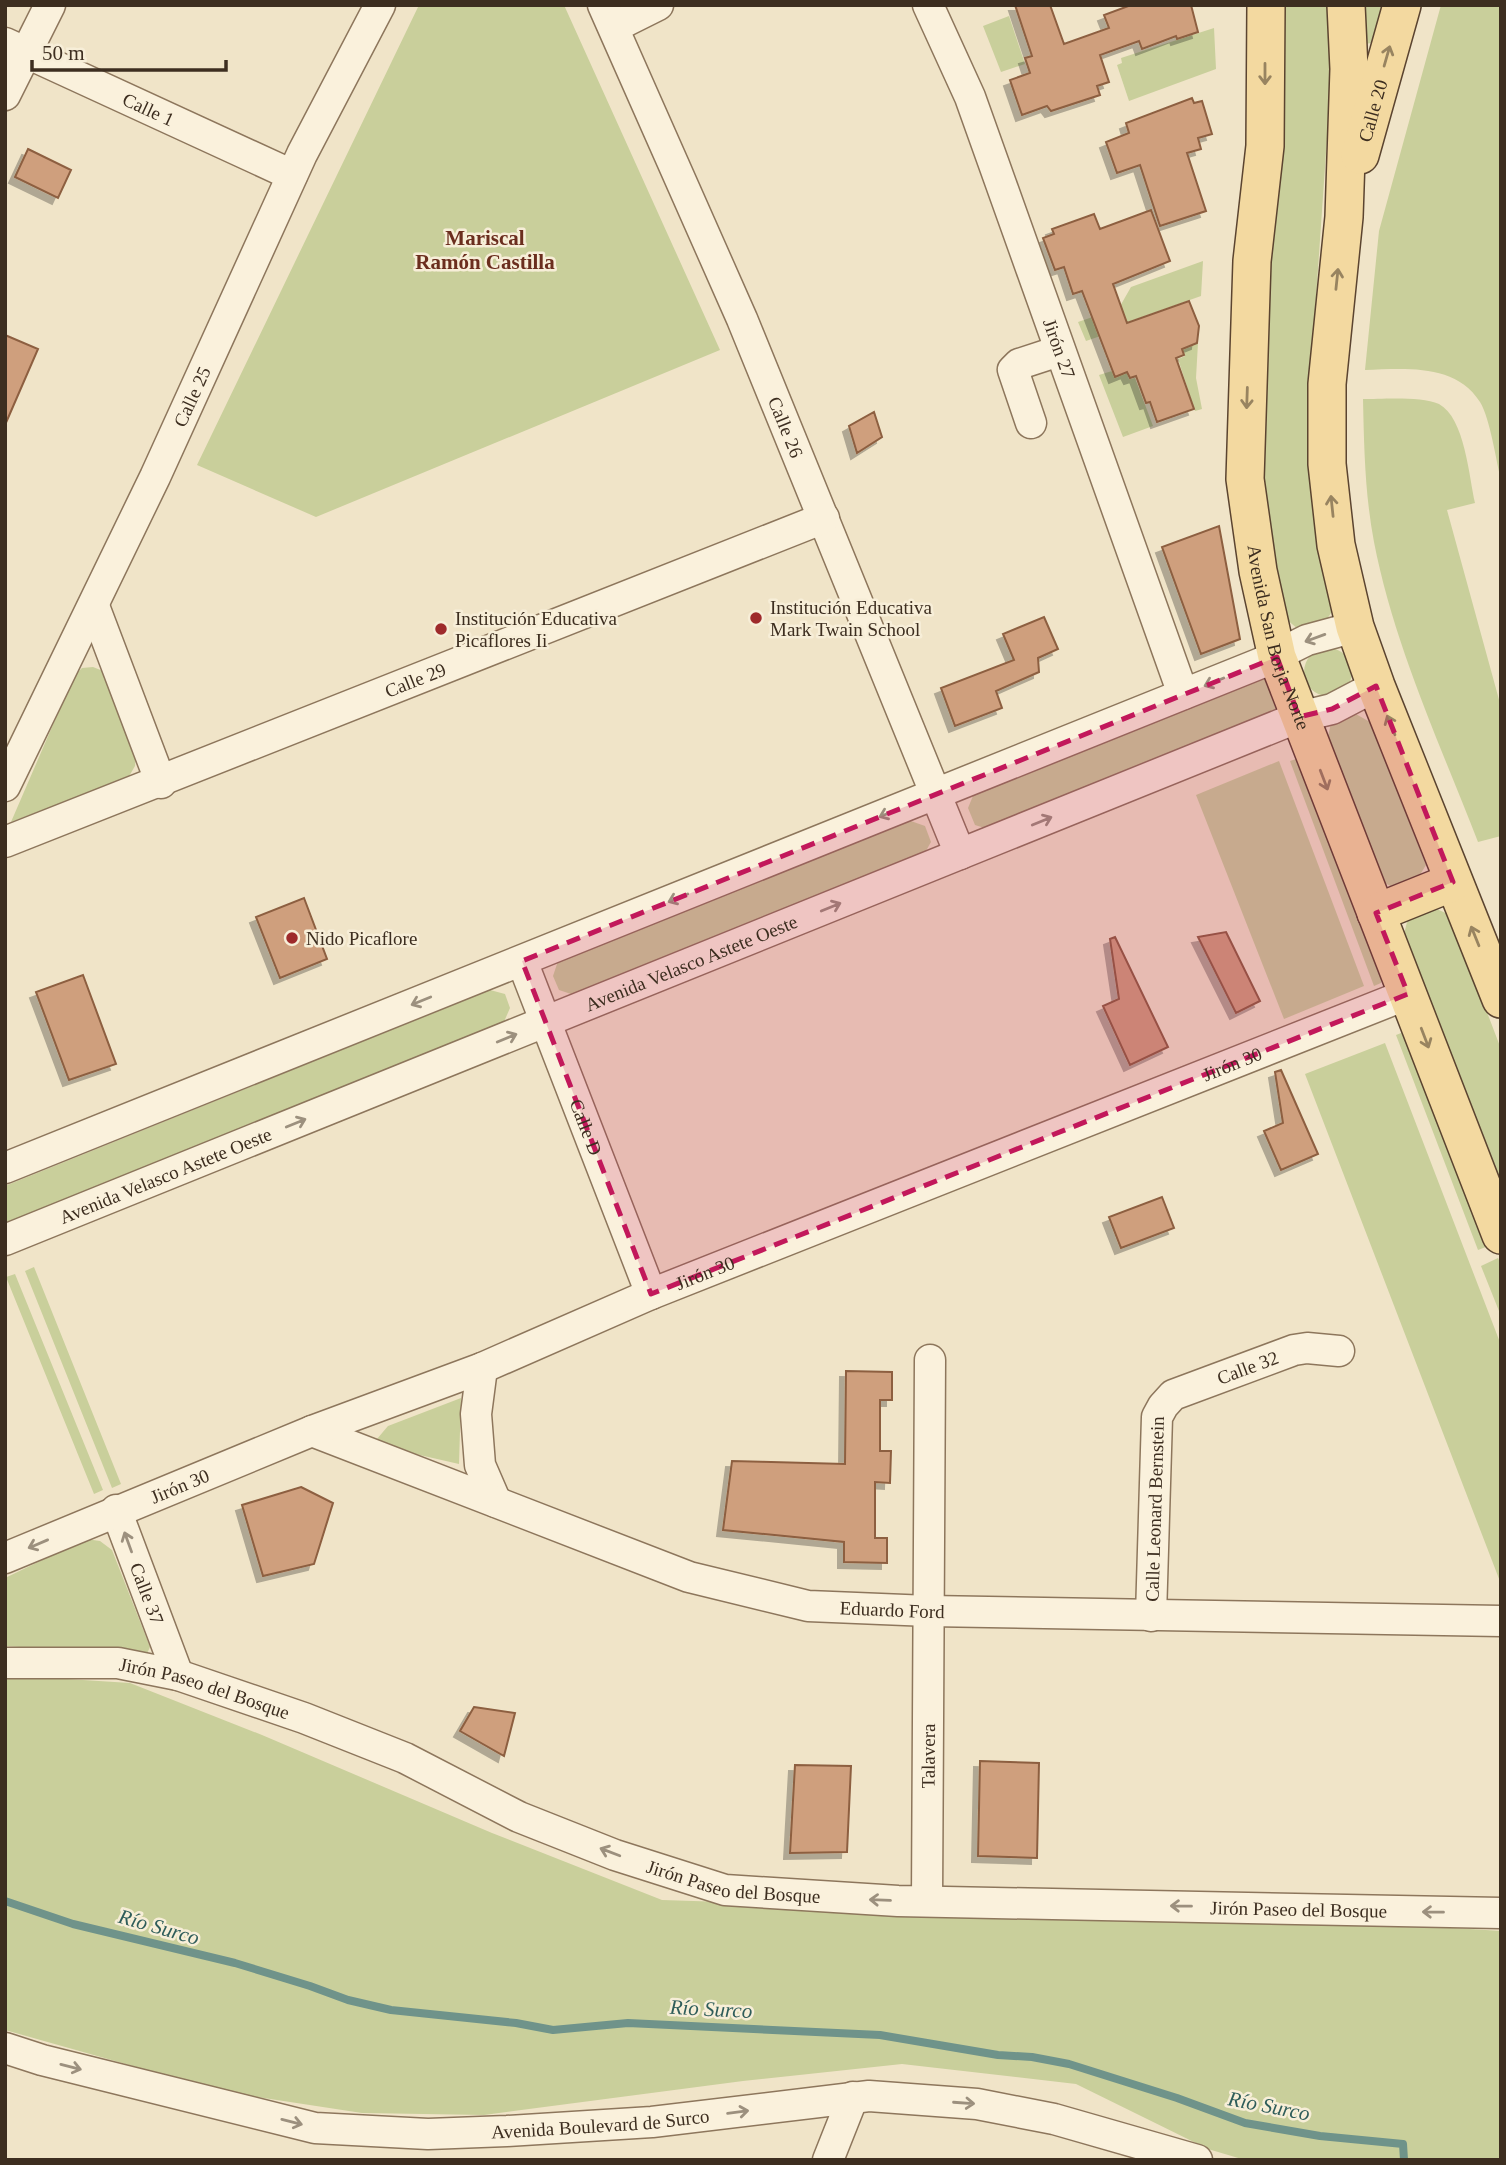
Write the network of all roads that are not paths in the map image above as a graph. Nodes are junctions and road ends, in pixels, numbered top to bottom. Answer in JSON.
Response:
{"nodes":[{"id":1,"x":50,"y":5,"type":"edge"},
{"id":2,"x":380,"y":5,"type":"edge"},
{"id":3,"x":658,"y":5,"type":"edge"},
{"id":4,"x":928,"y":5,"type":"edge"},
{"id":5,"x":1266,"y":5,"type":"edge"},
{"id":6,"x":1346,"y":5,"type":"edge"},
{"id":7,"x":1402,"y":5,"type":"edge"},
{"id":8,"x":608,"y":16,"type":"edge"},
{"id":9,"x":16,"y":48,"type":"edge"},
{"id":10,"x":5,"y":95,"type":"edge"},
{"id":11,"x":292,"y":174,"type":"junction"},
{"id":12,"x":1344,"y":216,"type":"junction"},
{"id":13,"x":1059,"y":351,"type":"junction"},
{"id":14,"x":1031,"y":423,"type":"dead end"},
{"id":15,"x":824,"y":518,"type":"junction"},
{"id":16,"x":94,"y":606,"type":"junction"},
{"id":17,"x":1355,"y":627,"type":"junction"},
{"id":18,"x":1269,"y":660,"type":"junction"},
{"id":19,"x":1376,"y":686,"type":"junction"},
{"id":20,"x":1183,"y":694,"type":"junction"},
{"id":21,"x":1299,"y":717,"type":"junction"},
{"id":22,"x":161,"y":782,"type":"junction"},
{"id":23,"x":5,"y":786,"type":"edge"},
{"id":24,"x":936,"y":794,"type":"junction"},
{"id":25,"x":5,"y":842,"type":"edge"},
{"id":26,"x":960,"y":855,"type":"junction"},
{"id":27,"x":1453,"y":881,"type":"junction"},
{"id":28,"x":1376,"y":913,"type":"junction"},
{"id":29,"x":522,"y":961,"type":"junction"},
{"id":30,"x":1408,"y":995,"type":"junction"},
{"id":31,"x":1501,"y":999,"type":"edge"},
{"id":32,"x":545,"y":1022,"type":"junction"},
{"id":33,"x":5,"y":1168,"type":"edge"},
{"id":34,"x":1501,"y":1235,"type":"edge"},
{"id":35,"x":5,"y":1240,"type":"edge"},
{"id":36,"x":651,"y":1294,"type":"junction"},
{"id":37,"x":1339,"y":1350,"type":"dead end"},
{"id":38,"x":930,"y":1360,"type":"dead end"},
{"id":39,"x":482,"y":1368,"type":"junction"},
{"id":40,"x":1163,"y":1405,"type":"joint"},
{"id":41,"x":312,"y":1431,"type":"junction"},
{"id":42,"x":496,"y":1502,"type":"junction"},
{"id":43,"x":116,"y":1510,"type":"junction"},
{"id":44,"x":5,"y":1558,"type":"edge"},
{"id":45,"x":929,"y":1611,"type":"junction"},
{"id":46,"x":1152,"y":1616,"type":"junction"},
{"id":47,"x":1501,"y":1621,"type":"edge"},
{"id":48,"x":5,"y":1663,"type":"edge"},
{"id":49,"x":178,"y":1675,"type":"junction"},
{"id":50,"x":927,"y":1900,"type":"junction"},
{"id":51,"x":1501,"y":1913,"type":"edge"},
{"id":52,"x":5,"y":2048,"type":"edge"},
{"id":53,"x":853,"y":2097,"type":"junction"},
{"id":54,"x":423,"y":2147,"type":"edge"},
{"id":55,"x":828,"y":2160,"type":"edge"},
{"id":56,"x":1197,"y":2160,"type":"edge"}],
"edges":[{"from":1,"to":9,"type":"street"},
{"from":2,"to":11,"type":"street","name":"Calle 25"},
{"from":3,"to":8,"type":"street"},
{"from":4,"to":13,"type":"street","name":"Jirón 27"},
{"from":5,"to":18,"type":"main road","name":"Avenida San Borja Norte","one_way":true},
{"from":6,"to":12,"type":"main road"},
{"from":12,"to":7,"type":"main road","name":"Calle 20","one_way":true},
{"from":8,"to":15,"type":"street","name":"Calle 26"},
{"from":9,"to":10,"type":"street"},
{"from":9,"to":11,"type":"street","name":"Calle 1"},
{"from":11,"to":16,"type":"street","name":"Calle 25"},
{"from":17,"to":12,"type":"main road","one_way":true},
{"from":13,"to":14,"type":"street"},
{"from":13,"to":20,"type":"street","name":"Jirón 27"},
{"from":15,"to":22,"type":"street","name":"Calle 29"},
{"from":15,"to":24,"type":"street","name":"Calle 26"},
{"from":16,"to":22,"type":"street"},
{"from":16,"to":23,"type":"street","name":"Calle 25"},
{"from":17,"to":18,"type":"street","one_way":true},
{"from":17,"to":19,"type":"main road"},
{"from":18,"to":20,"type":"street","one_way":true},
{"from":18,"to":21,"type":"main road","name":"Avenida San Borja Norte"},
{"from":19,"to":21,"type":"street","name":"Avenida Velasco Astete Oeste"},
{"from":27,"to":19,"type":"main road","one_way":true},
{"from":20,"to":24,"type":"street"},
{"from":26,"to":21,"type":"street","name":"Avenida Velasco Astete Oeste","one_way":true},
{"from":21,"to":28,"type":"main road","name":"Avenida San Borja Norte","one_way":true},
{"from":22,"to":25,"type":"street","name":"Calle 29"},
{"from":24,"to":26,"type":"street","name":"Calle 26"},
{"from":24,"to":29,"type":"street","one_way":true},
{"from":32,"to":26,"type":"street","name":"Avenida Velasco Astete Oeste","one_way":true},
{"from":27,"to":28,"type":"main road"},
{"from":31,"to":27,"type":"main road","one_way":true},
{"from":28,"to":30,"type":"main road","name":"Avenida San Borja Norte"},
{"from":29,"to":32,"type":"street","name":"Calle D"},
{"from":29,"to":33,"type":"street","one_way":true},
{"from":30,"to":34,"type":"main road","name":"Avenida San Borja Norte","one_way":true},
{"from":30,"to":36,"type":"street","name":"Jirón 30"},
{"from":35,"to":32,"type":"street","name":"Avenida Velasco Astete Oeste","one_way":true},
{"from":32,"to":36,"type":"street","name":"Calle D"},
{"from":36,"to":39,"type":"street","name":"Jirón 30"},
{"from":37,"to":40,"type":"street","name":"Calle 32"},
{"from":38,"to":45,"type":"street","name":"Talavera"},
{"from":39,"to":41,"type":"street","name":"Jirón 30"},
{"from":39,"to":42,"type":"street"},
{"from":40,"to":46,"type":"street","name":"Calle Leonard Bernstein"},
{"from":41,"to":42,"type":"street","name":"Eduardo Ford"},
{"from":41,"to":43,"type":"street","name":"Jirón 30"},
{"from":42,"to":45,"type":"street","name":"Eduardo Ford"},
{"from":43,"to":44,"type":"street","name":"Jirón 30","one_way":true},
{"from":49,"to":43,"type":"street","name":"Calle 37","one_way":true},
{"from":45,"to":46,"type":"street","name":"Eduardo Ford"},
{"from":45,"to":50,"type":"street","name":"Talavera"},
{"from":46,"to":47,"type":"street","name":"Eduardo Ford"},
{"from":48,"to":49,"type":"street","name":"Jirón Paseo del Bosque"},
{"from":50,"to":49,"type":"street","name":"Jirón Paseo del Bosque","one_way":true},
{"from":51,"to":50,"type":"street","name":"Jirón Paseo del Bosque","one_way":true},
{"from":52,"to":54,"type":"street","name":"Avenida Boulevard de Surco","one_way":true},
{"from":54,"to":53,"type":"street","name":"Avenida Boulevard de Surco","one_way":true},
{"from":53,"to":55,"type":"street"},
{"from":53,"to":56,"type":"street","name":"Avenida Boulevard de Surco","one_way":true}]}
